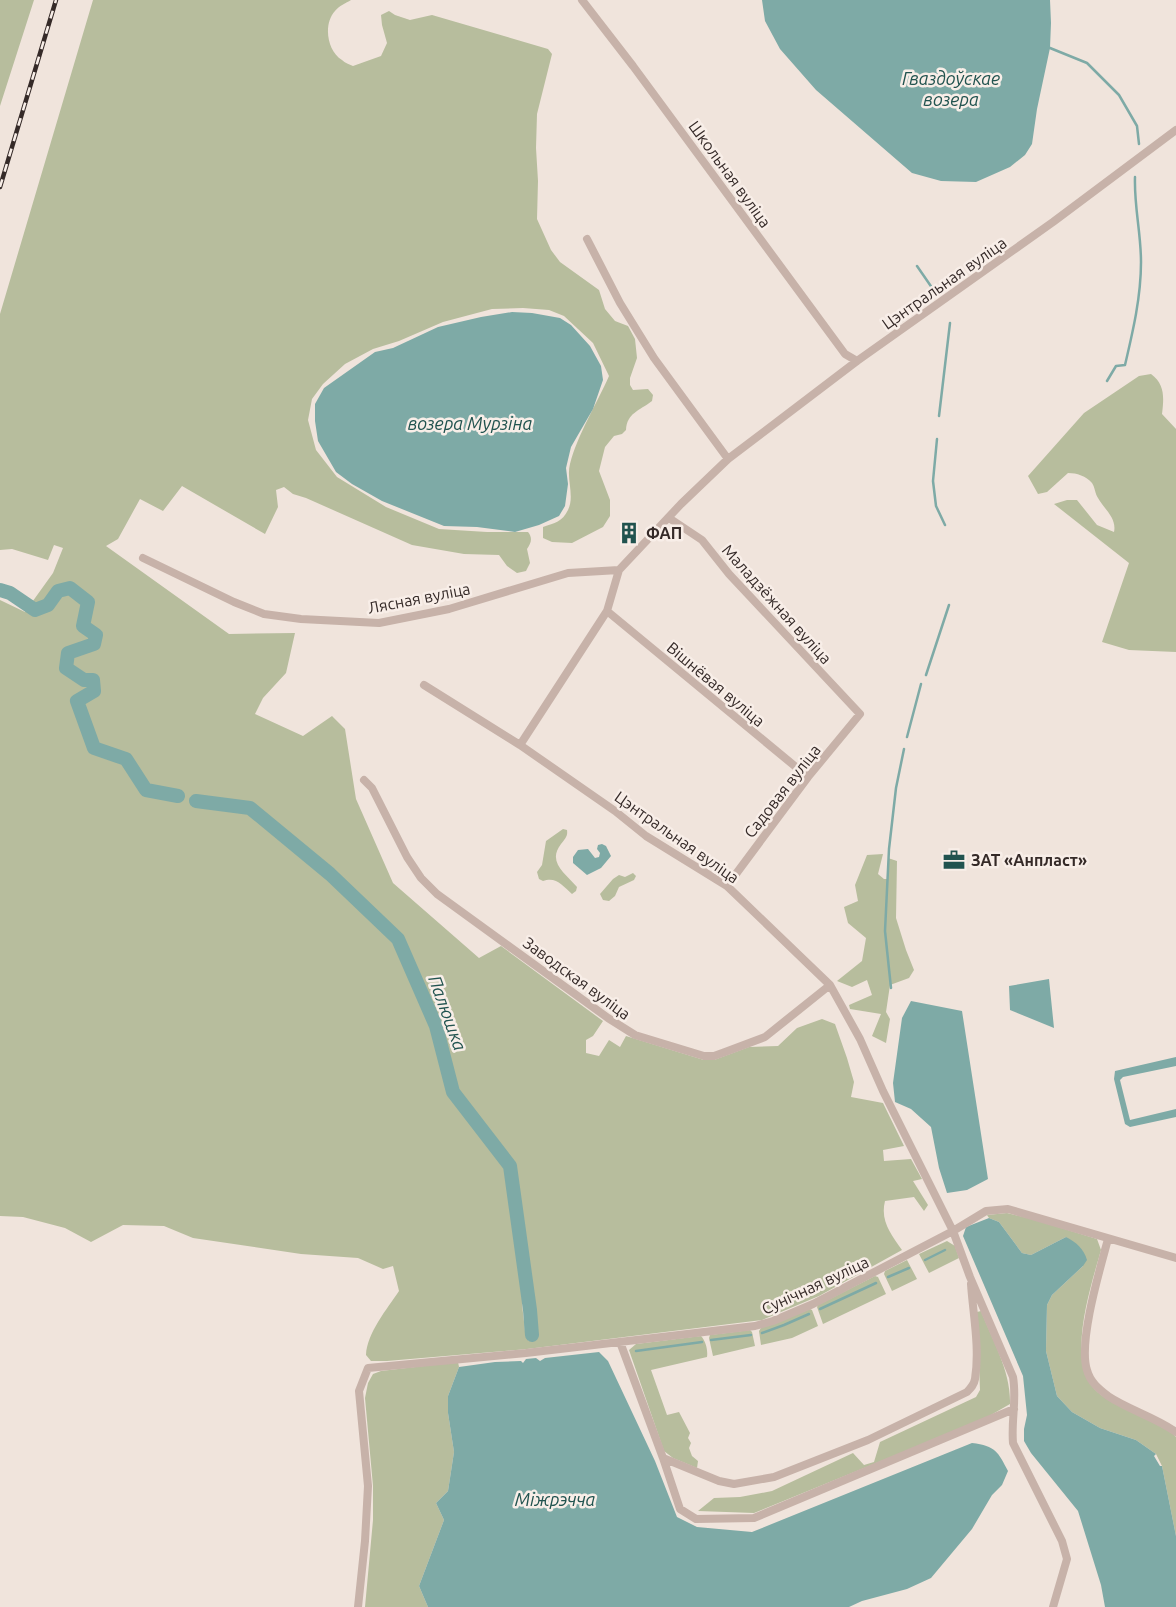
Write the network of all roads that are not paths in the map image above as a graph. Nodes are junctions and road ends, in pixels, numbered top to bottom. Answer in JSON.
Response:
{"nodes":[{"id":1,"x":582,"y":0,"type":"edge"},
{"id":2,"x":1176,"y":130,"type":"edge"},
{"id":3,"x":587,"y":239,"type":"dead end"},
{"id":4,"x":857,"y":361,"type":"junction"},
{"id":5,"x":728,"y":460,"type":"junction"},
{"id":6,"x":669,"y":518,"type":"junction"},
{"id":7,"x":143,"y":558,"type":"dead end"},
{"id":8,"x":619,"y":570,"type":"junction"},
{"id":9,"x":607,"y":611,"type":"junction"},
{"id":10,"x":424,"y":685,"type":"dead end"},
{"id":11,"x":860,"y":714,"type":"joint"},
{"id":12,"x":520,"y":745,"type":"junction"},
{"id":13,"x":808,"y":777,"type":"junction"},
{"id":14,"x":364,"y":780,"type":"dead end"},
{"id":15,"x":727,"y":886,"type":"junction"},
{"id":16,"x":830,"y":986,"type":"junction"},
{"id":17,"x":953,"y":1231,"type":"junction"},
{"id":18,"x":1108,"y":1239,"type":"junction"},
{"id":19,"x":1176,"y":1258,"type":"edge"},
{"id":20,"x":970,"y":1277,"type":"junction"},
{"id":21,"x":620,"y":1342,"type":"junction"},
{"id":22,"x":1014,"y":1409,"type":"junction"},
{"id":23,"x":1176,"y":1432,"type":"edge"},
{"id":24,"x":663,"y":1458,"type":"junction"},
{"id":25,"x":358,"y":1607,"type":"edge"},
{"id":26,"x":1053,"y":1607,"type":"edge"}],
"edges":[{"from":1,"to":4,"type":"street","name":"Школьная вуліца"},
{"from":2,"to":4,"type":"street","name":"Цэнтральная вуліца"},
{"from":3,"to":5,"type":"street"},
{"from":4,"to":5,"type":"street","name":"Цэнтральная вуліца"},
{"from":5,"to":6,"type":"street","name":"Цэнтральная вуліца"},
{"from":6,"to":8,"type":"street","name":"Цэнтральная вуліца"},
{"from":6,"to":11,"type":"street","name":"Маладзёжная вуліца"},
{"from":7,"to":8,"type":"street","name":"Лясная вуліца"},
{"from":8,"to":9,"type":"street","name":"Цэнтральная вуліца"},
{"from":9,"to":12,"type":"street","name":"Цэнтральная вуліца"},
{"from":9,"to":13,"type":"street","name":"Вішнёвая вуліца"},
{"from":10,"to":12,"type":"street","name":"Цэнтральная вуліца"},
{"from":11,"to":13,"type":"street","name":"Садовая вуліца"},
{"from":12,"to":15,"type":"street","name":"Цэнтральная вуліца"},
{"from":13,"to":15,"type":"street","name":"Садовая вуліца"},
{"from":14,"to":16,"type":"street","name":"Заводская вуліца"},
{"from":15,"to":16,"type":"street","name":"Цэнтральная вуліца"},
{"from":16,"to":17,"type":"street","name":"Цэнтральная вуліца"},
{"from":17,"to":18,"type":"street","name":"Сунічная вуліца"},
{"from":17,"to":20,"type":"street","name":"Цэнтральная вуліца"},
{"from":17,"to":21,"type":"street","name":"Сунічная вуліца"},
{"from":18,"to":19,"type":"street","name":"Сунічная вуліца"},
{"from":18,"to":23,"type":"street"},
{"from":20,"to":22,"type":"street"},
{"from":20,"to":24,"type":"street"},
{"from":21,"to":24,"type":"street"},
{"from":21,"to":25,"type":"street","name":"Сунічная вуліца"},
{"from":22,"to":24,"type":"street"},
{"from":22,"to":26,"type":"street"}]}
